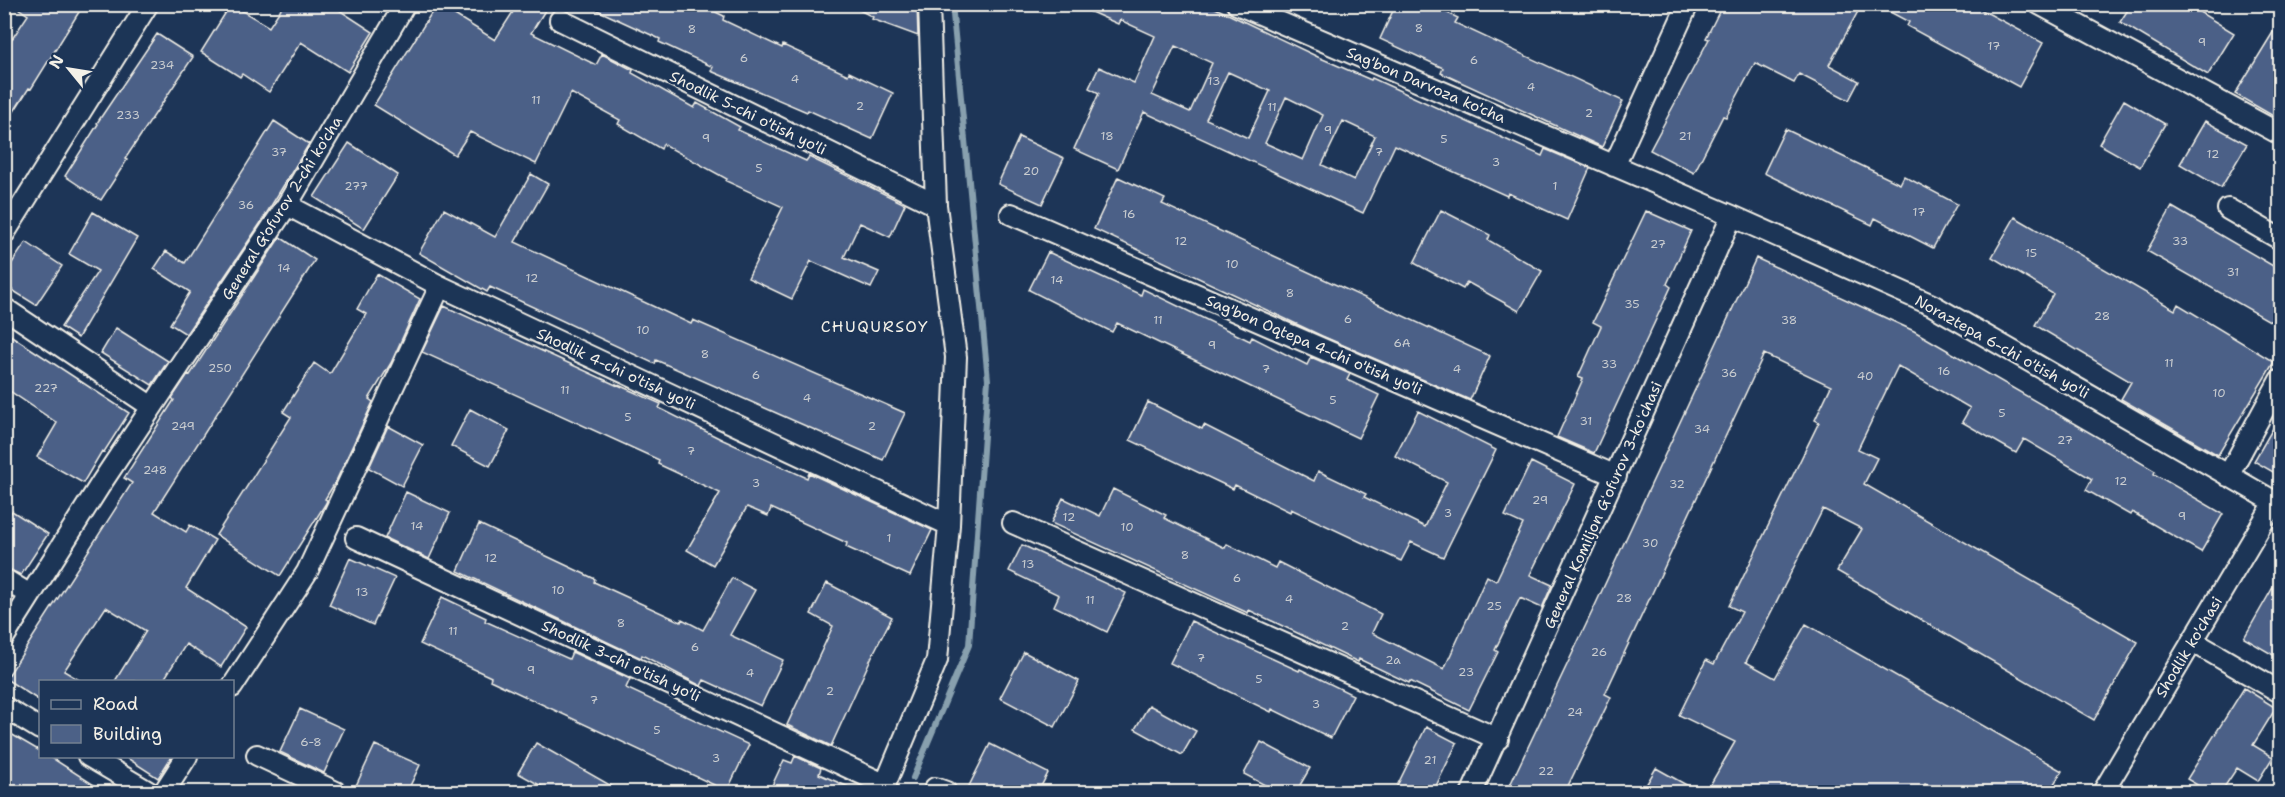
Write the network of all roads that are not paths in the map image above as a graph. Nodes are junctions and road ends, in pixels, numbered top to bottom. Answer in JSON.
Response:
{"nodes":[{"id":1,"x":148,"y":4,"type":"edge"},
{"id":2,"x":929,"y":4,"type":"edge"},
{"id":3,"x":1238,"y":4,"type":"edge"},
{"id":4,"x":1688,"y":4,"type":"edge"},
{"id":5,"x":2039,"y":4,"type":"edge"},
{"id":6,"x":398,"y":7,"type":"edge"},
{"id":7,"x":560,"y":20,"type":"dead end"},
{"id":8,"x":2279,"y":130,"type":"edge"},
{"id":9,"x":1614,"y":166,"type":"junction"},
{"id":10,"x":287,"y":205,"type":"junction"},
{"id":11,"x":936,"y":205,"type":"junction"},
{"id":12,"x":2228,"y":209,"type":"dead end"},
{"id":13,"x":1011,"y":214,"type":"dead end"},
{"id":14,"x":1732,"y":216,"type":"junction"},
{"id":15,"x":4,"y":234,"type":"edge"},
{"id":16,"x":2280,"y":239,"type":"edge"},
{"id":17,"x":440,"y":286,"type":"junction"},
{"id":18,"x":4,"y":308,"type":"edge"},
{"id":19,"x":2280,"y":380,"type":"edge"},
{"id":20,"x":152,"y":407,"type":"junction"},
{"id":21,"x":1616,"y":476,"type":"junction"},
{"id":22,"x":2228,"y":476,"type":"junction"},
{"id":23,"x":2278,"y":504,"type":"edge"},
{"id":24,"x":1013,"y":523,"type":"dead end"},
{"id":25,"x":949,"y":525,"type":"junction"},
{"id":26,"x":356,"y":538,"type":"dead end"},
{"id":27,"x":4,"y":579,"type":"edge"},
{"id":28,"x":30,"y":595,"type":"junction"},
{"id":29,"x":4,"y":637,"type":"edge"},
{"id":30,"x":2192,"y":641,"type":"junction"},
{"id":31,"x":234,"y":684,"type":"edge"},
{"id":32,"x":2280,"y":692,"type":"edge"},
{"id":33,"x":4,"y":707,"type":"edge"},
{"id":34,"x":39,"y":728,"type":"edge"},
{"id":35,"x":1498,"y":739,"type":"junction"},
{"id":36,"x":257,"y":755,"type":"dead end"},
{"id":37,"x":91,"y":758,"type":"edge"},
{"id":38,"x":186,"y":758,"type":"edge"},
{"id":39,"x":884,"y":789,"type":"edge"},
{"id":40,"x":148,"y":792,"type":"edge"},
{"id":41,"x":164,"y":792,"type":"edge"},
{"id":42,"x":336,"y":792,"type":"edge"},
{"id":43,"x":1472,"y":792,"type":"edge"},
{"id":44,"x":2103,"y":792,"type":"edge"}],
"edges":[{"from":1,"to":15,"type":"street"},
{"from":2,"to":11,"type":"street"},
{"from":3,"to":9,"type":"street","name":"Sag'bon Darvoza ko'cha"},
{"from":4,"to":9,"type":"street"},
{"from":5,"to":8,"type":"street"},
{"from":6,"to":10,"type":"street","name":"General G'ofurov 2-chi ko'cha"},
{"from":7,"to":11,"type":"street","name":"Shodlik 5-chi o'tish yo'li"},
{"from":9,"to":14,"type":"street","name":"Noraztepa 6-chi o'tish yo'li"},
{"from":10,"to":17,"type":"street","name":"Shodlik 4-chi o'tish yo'li"},
{"from":10,"to":20,"type":"street","name":"General G'ofurov 2-chi ko'cha"},
{"from":11,"to":25,"type":"street"},
{"from":12,"to":16,"type":"street"},
{"from":13,"to":21,"type":"street","name":"Sag'bon Oqtepa 4-chi o'tish yo'li"},
{"from":14,"to":21,"type":"street","name":"General Komiljon Gʻofurov 3-koʻchasi"},
{"from":14,"to":22,"type":"street","name":"Noraztepa 6-chi o'tish yo'li"},
{"from":17,"to":25,"type":"street","name":"Shodlik 4-chi o'tish yo'li"},
{"from":17,"to":31,"type":"street"},
{"from":18,"to":20,"type":"street"},
{"from":19,"to":22,"type":"street"},
{"from":20,"to":28,"type":"street","name":"General G'ofurov 2-chi ko'cha"},
{"from":21,"to":35,"type":"street","name":"General Komiljon Gʻofurov 3-koʻchasi"},
{"from":22,"to":23,"type":"street","name":"Noraztepa 6-chi o'tish yo'li"},
{"from":23,"to":30,"type":"street","name":"Shodlik ko'chasi"},
{"from":24,"to":35,"type":"street"},
{"from":25,"to":39,"type":"street"},
{"from":26,"to":39,"type":"street","name":"Shodlik 3-chi o'tish yo'li"},
{"from":27,"to":28,"type":"street"},
{"from":28,"to":29,"type":"street","name":"General G'ofurov 2-chi ko'cha"},
{"from":30,"to":32,"type":"street"},
{"from":30,"to":44,"type":"street","name":"Shodlik ko'chasi"},
{"from":33,"to":34,"type":"street"},
{"from":35,"to":43,"type":"street","name":"General Komiljon Gʻofurov 3-koʻchasi"},
{"from":36,"to":42,"type":"street"},
{"from":37,"to":40,"type":"street"},
{"from":38,"to":41,"type":"street"}]}
